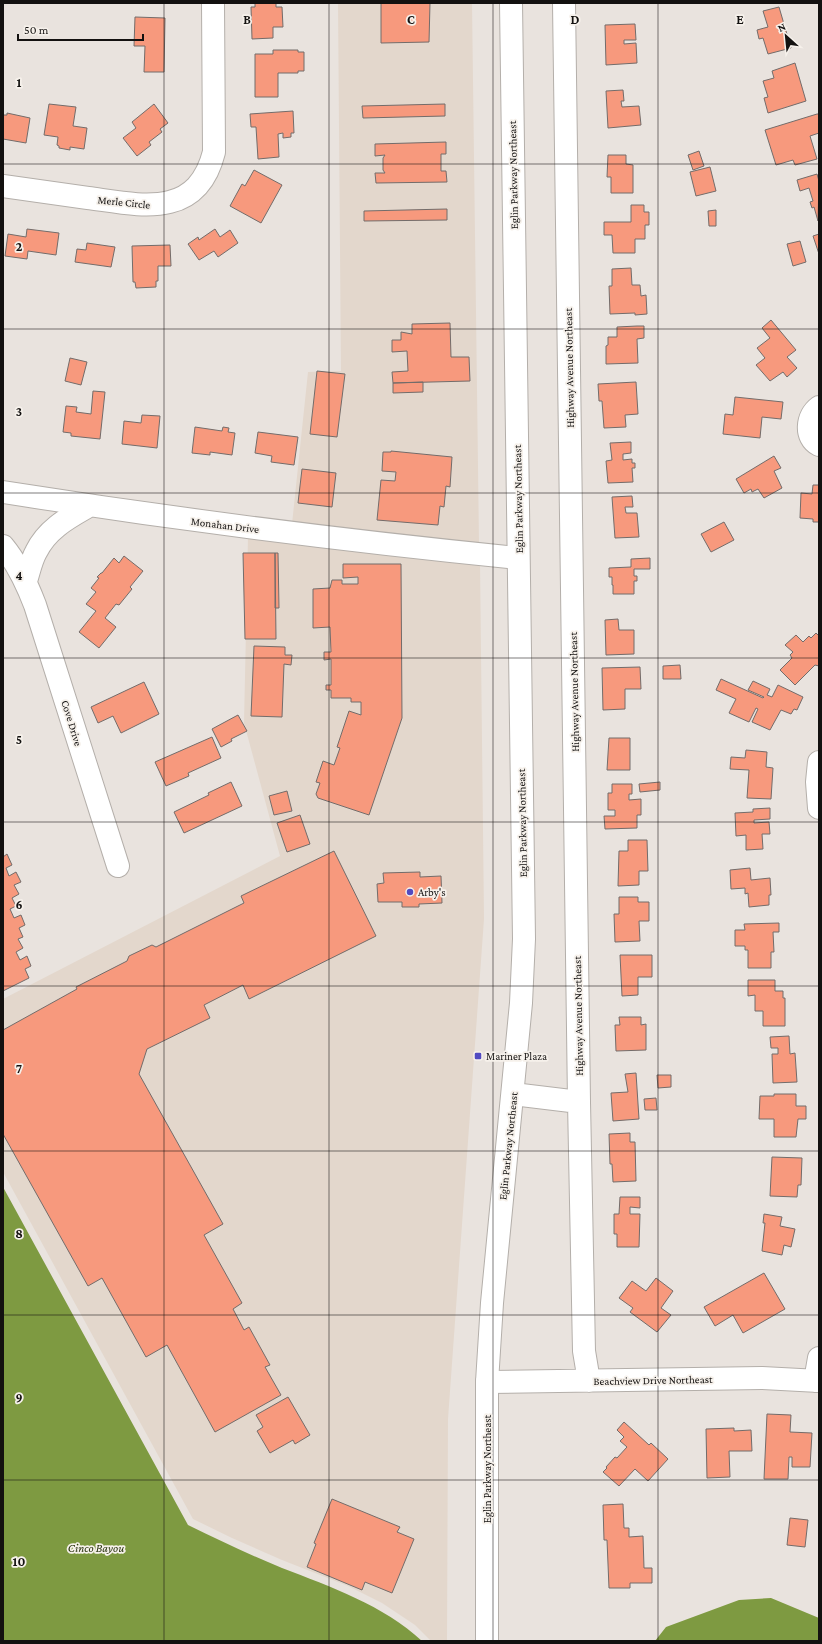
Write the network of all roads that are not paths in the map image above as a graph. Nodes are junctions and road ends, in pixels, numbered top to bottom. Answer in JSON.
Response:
{"nodes":[{"id":1,"x":213,"y":3,"type":"edge"},
{"id":2,"x":511,"y":3,"type":"edge"},
{"id":3,"x":564,"y":3,"type":"edge"},
{"id":4,"x":3,"y":186,"type":"edge"},
{"id":5,"x":819,"y":407,"type":"edge"},
{"id":6,"x":819,"y":445,"type":"edge"},
{"id":7,"x":3,"y":492,"type":"edge"},
{"id":8,"x":89,"y":506,"type":"junction"},
{"id":9,"x":3,"y":546,"type":"edge"},
{"id":10,"x":518,"y":558,"type":"junction"},
{"id":11,"x":26,"y":581,"type":"junction"},
{"id":12,"x":819,"y":762,"type":"edge"},
{"id":13,"x":819,"y":808,"type":"edge"},
{"id":14,"x":118,"y":866,"type":"dead end"},
{"id":15,"x":513,"y":1094,"type":"junction"},
{"id":16,"x":579,"y":1102,"type":"junction"},
{"id":17,"x":819,"y":1358,"type":"edge"},
{"id":18,"x":589,"y":1381,"type":"junction"},
{"id":19,"x":817,"y":1381,"type":"edge"},
{"id":20,"x":488,"y":1382,"type":"junction"},
{"id":21,"x":487,"y":1637,"type":"edge"}],
"edges":[{"from":1,"to":4,"type":"main road","name":"Merle Circle"},
{"from":2,"to":10,"type":"main road","name":"Eglin Parkway Northeast"},
{"from":3,"to":16,"type":"main road","name":"Highway Avenue Northeast"},
{"from":5,"to":6,"type":"main road"},
{"from":7,"to":8,"type":"main road","name":"Monahan Drive"},
{"from":8,"to":10,"type":"main road","name":"Monahan Drive"},
{"from":8,"to":11,"type":"main road"},
{"from":9,"to":11,"type":"main road","name":"Cove Drive"},
{"from":10,"to":15,"type":"main road","name":"Eglin Parkway Northeast"},
{"from":11,"to":14,"type":"main road","name":"Cove Drive"},
{"from":12,"to":13,"type":"main road"},
{"from":15,"to":16,"type":"main road"},
{"from":15,"to":20,"type":"main road","name":"Eglin Parkway Northeast"},
{"from":16,"to":18,"type":"main road","name":"Highway Avenue Northeast"},
{"from":17,"to":19,"type":"main road"},
{"from":18,"to":19,"type":"main road","name":"Beachview Drive Northeast"},
{"from":18,"to":20,"type":"main road","name":"Beachview Drive Northeast"},
{"from":20,"to":21,"type":"main road","name":"Eglin Parkway Northeast"}]}
